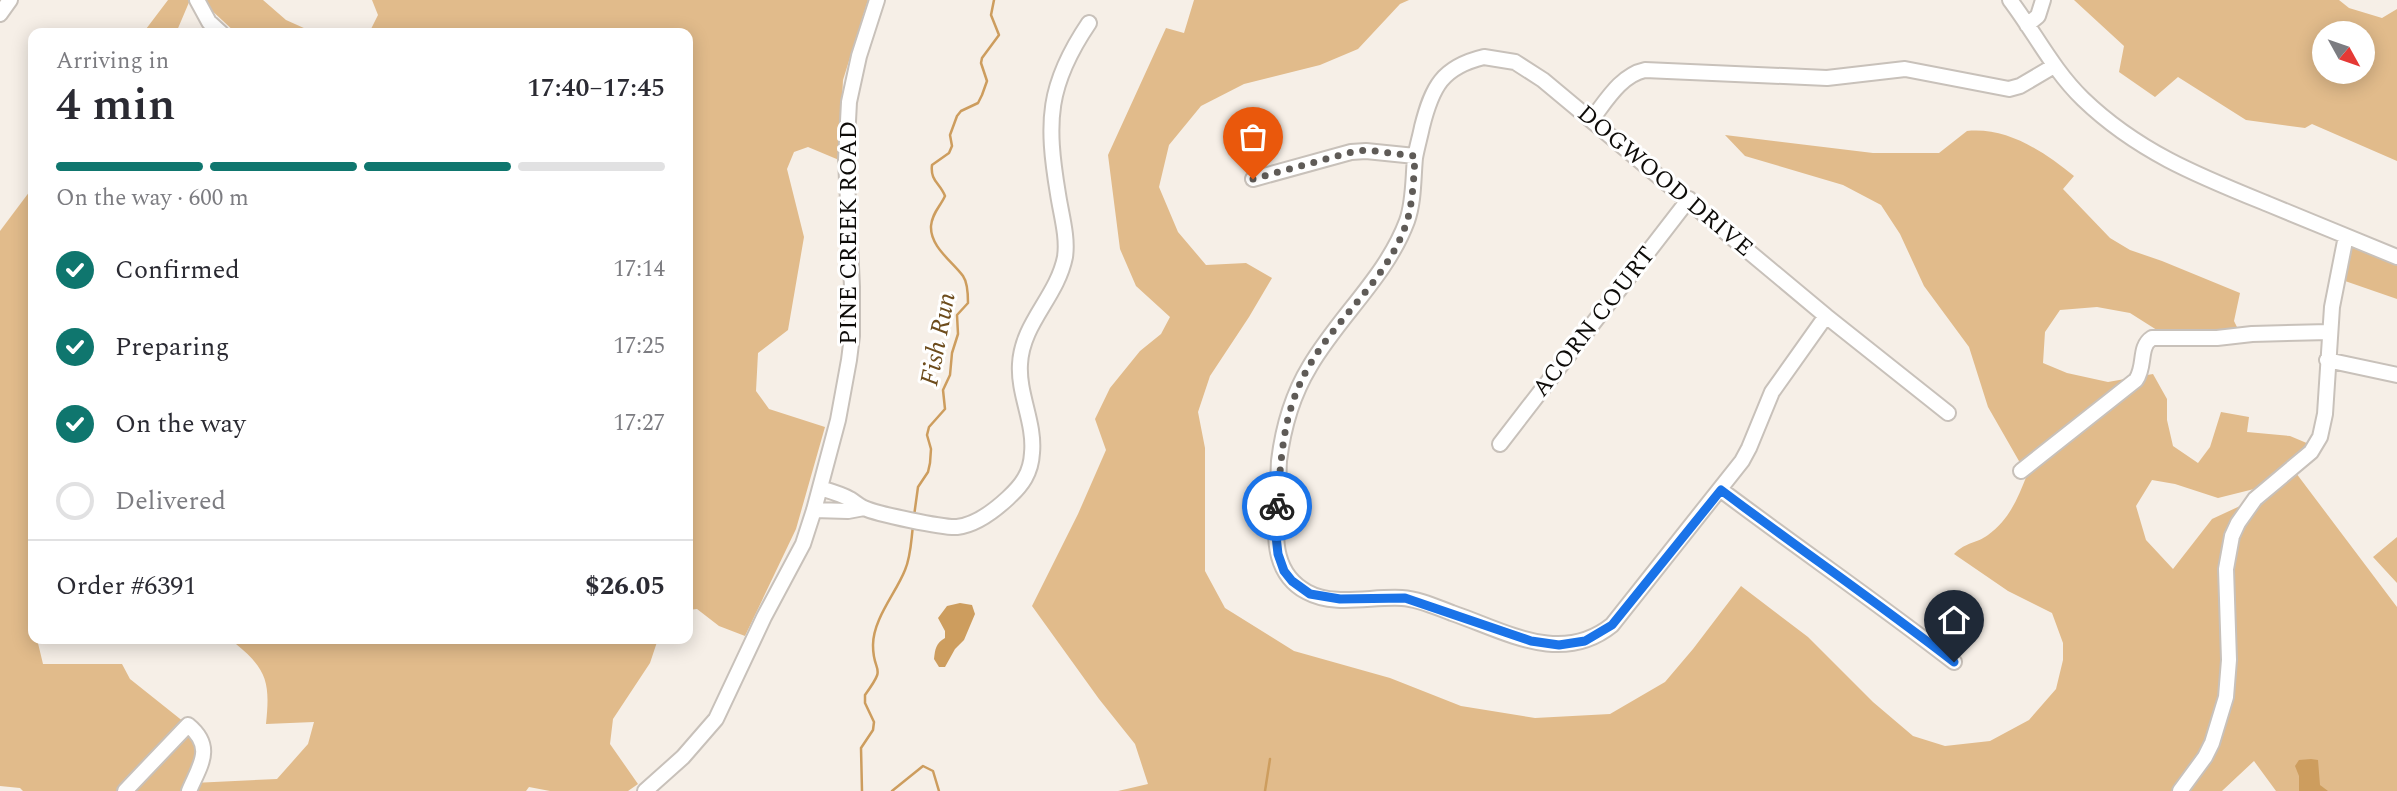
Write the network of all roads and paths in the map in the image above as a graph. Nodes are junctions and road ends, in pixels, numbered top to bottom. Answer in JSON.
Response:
{"nodes":[{"id":1,"x":10,"y":0,"type":"edge"},
{"id":2,"x":197,"y":0,"type":"edge"},
{"id":3,"x":877,"y":0,"type":"edge"},
{"id":4,"x":2010,"y":0,"type":"edge"},
{"id":5,"x":2043,"y":0,"type":"edge"},
{"id":6,"x":0,"y":14,"type":"edge"},
{"id":7,"x":1089,"y":23,"type":"dead end"},
{"id":8,"x":2027,"y":25,"type":"junction"},
{"id":9,"x":216,"y":28,"type":"edge"},
{"id":10,"x":2054,"y":66,"type":"junction"},
{"id":11,"x":1592,"y":119,"type":"junction"},
{"id":12,"x":1415,"y":156,"type":"junction"},
{"id":13,"x":1253,"y":179,"type":"dead end"},
{"id":14,"x":1689,"y":199,"type":"junction"},
{"id":15,"x":2346,"y":236,"type":"junction"},
{"id":16,"x":2397,"y":257,"type":"edge"},
{"id":17,"x":1826,"y":316,"type":"junction"},
{"id":18,"x":2329,"y":332,"type":"junction"},
{"id":19,"x":2327,"y":360,"type":"junction"},
{"id":20,"x":2397,"y":375,"type":"edge"},
{"id":21,"x":1948,"y":413,"type":"dead end"},
{"id":22,"x":1500,"y":444,"type":"dead end"},
{"id":23,"x":2021,"y":471,"type":"dead end"},
{"id":24,"x":820,"y":488,"type":"junction"},
{"id":25,"x":1721,"y":490,"type":"junction"},
{"id":26,"x":864,"y":508,"type":"junction"},
{"id":27,"x":814,"y":510,"type":"junction"},
{"id":28,"x":1954,"y":662,"type":"dead end"},
{"id":29,"x":125,"y":791,"type":"edge"},
{"id":30,"x":189,"y":791,"type":"edge"},
{"id":31,"x":645,"y":791,"type":"edge"},
{"id":32,"x":2180,"y":791,"type":"edge"}],
"edges":[{"from":1,"to":6,"type":"street"},
{"from":2,"to":9,"type":"street"},
{"from":3,"to":24,"type":"street","name":"PINE CREEK ROAD"},
{"from":4,"to":8,"type":"street"},
{"from":5,"to":8,"type":"street"},
{"from":7,"to":26,"type":"street"},
{"from":8,"to":10,"type":"street"},
{"from":10,"to":11,"type":"street"},
{"from":10,"to":15,"type":"street"},
{"from":11,"to":12,"type":"street","name":"DOGWOOD DRIVE"},
{"from":11,"to":14,"type":"street","name":"DOGWOOD DRIVE"},
{"from":12,"to":13,"type":"street"},
{"from":12,"to":25,"type":"street","name":"DOGWOOD DRIVE"},
{"from":14,"to":17,"type":"street","name":"DOGWOOD DRIVE"},
{"from":14,"to":22,"type":"street","name":"ACORN COURT"},
{"from":15,"to":16,"type":"street"},
{"from":15,"to":18,"type":"street"},
{"from":17,"to":21,"type":"street"},
{"from":17,"to":25,"type":"street","name":"DOGWOOD DRIVE"},
{"from":18,"to":19,"type":"street"},
{"from":18,"to":23,"type":"street"},
{"from":19,"to":20,"type":"street"},
{"from":19,"to":32,"type":"street"},
{"from":24,"to":26,"type":"street"},
{"from":24,"to":27,"type":"street","name":"PINE CREEK ROAD"},
{"from":25,"to":28,"type":"street"},
{"from":26,"to":27,"type":"street"},
{"from":27,"to":31,"type":"street","name":"PINE CREEK ROAD"},
{"from":29,"to":30,"type":"street"}]}
